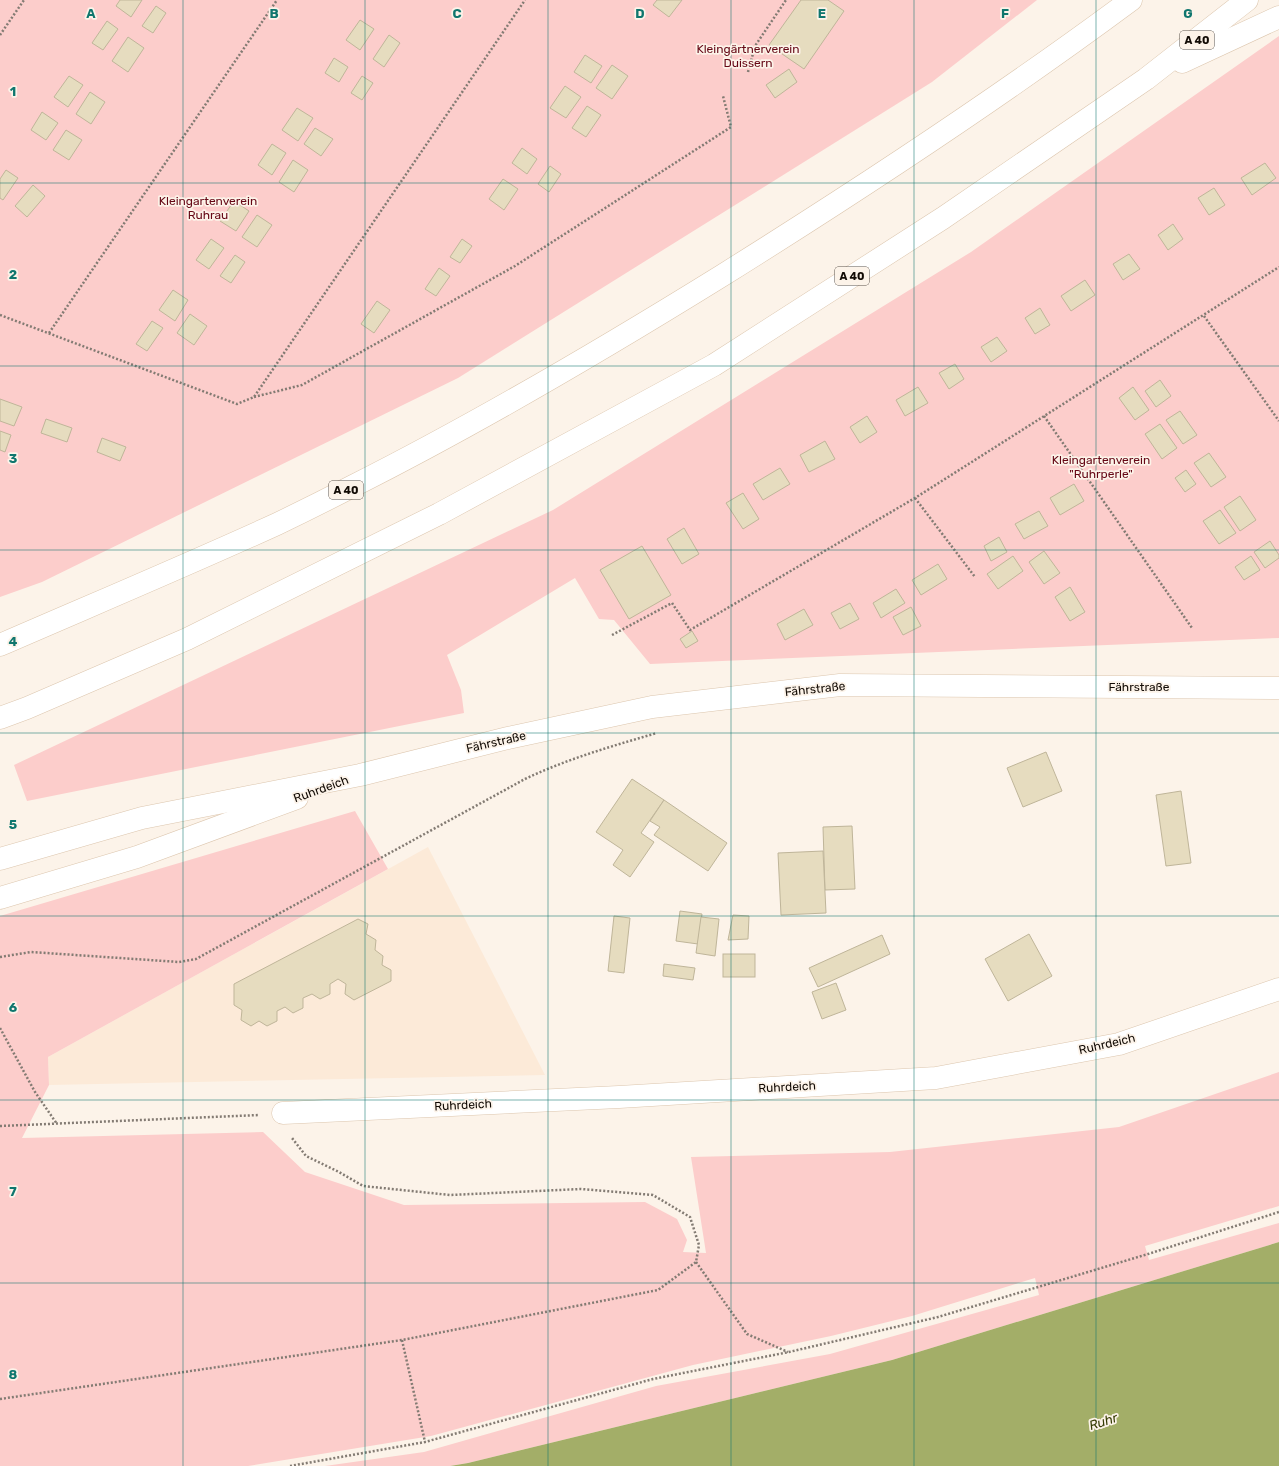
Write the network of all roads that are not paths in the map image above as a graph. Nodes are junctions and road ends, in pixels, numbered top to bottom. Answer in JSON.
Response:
{"nodes":[{"id":1,"x":1131,"y":0,"type":"edge"},
{"id":2,"x":1248,"y":0,"type":"edge"},
{"id":3,"x":1279,"y":16,"type":"edge"},
{"id":4,"x":1146,"y":79,"type":"junction"},
{"id":5,"x":0,"y":645,"type":"edge"},
{"id":6,"x":1279,"y":688,"type":"edge"},
{"id":7,"x":0,"y":718,"type":"edge"},
{"id":8,"x":360,"y":775,"type":"junction"},
{"id":9,"x":0,"y":859,"type":"edge"},
{"id":10,"x":0,"y":898,"type":"edge"},
{"id":11,"x":1279,"y":990,"type":"edge"},
{"id":12,"x":283,"y":1113,"type":"road end"}],
"edges":[{"from":1,"to":5,"type":"main road","number":"A 40"},
{"from":2,"to":4,"type":"main road","number":"A 40"},
{"from":3,"to":4,"type":"main road"},
{"from":4,"to":7,"type":"main road","number":"A 40"},
{"from":6,"to":8,"type":"main road","name":"Fährstraße"},
{"from":8,"to":9,"type":"main road","name":"Ruhrdeich"},
{"from":8,"to":10,"type":"main road","name":"Ruhrdeich"},
{"from":11,"to":12,"type":"main road","name":"Ruhrdeich"}]}
